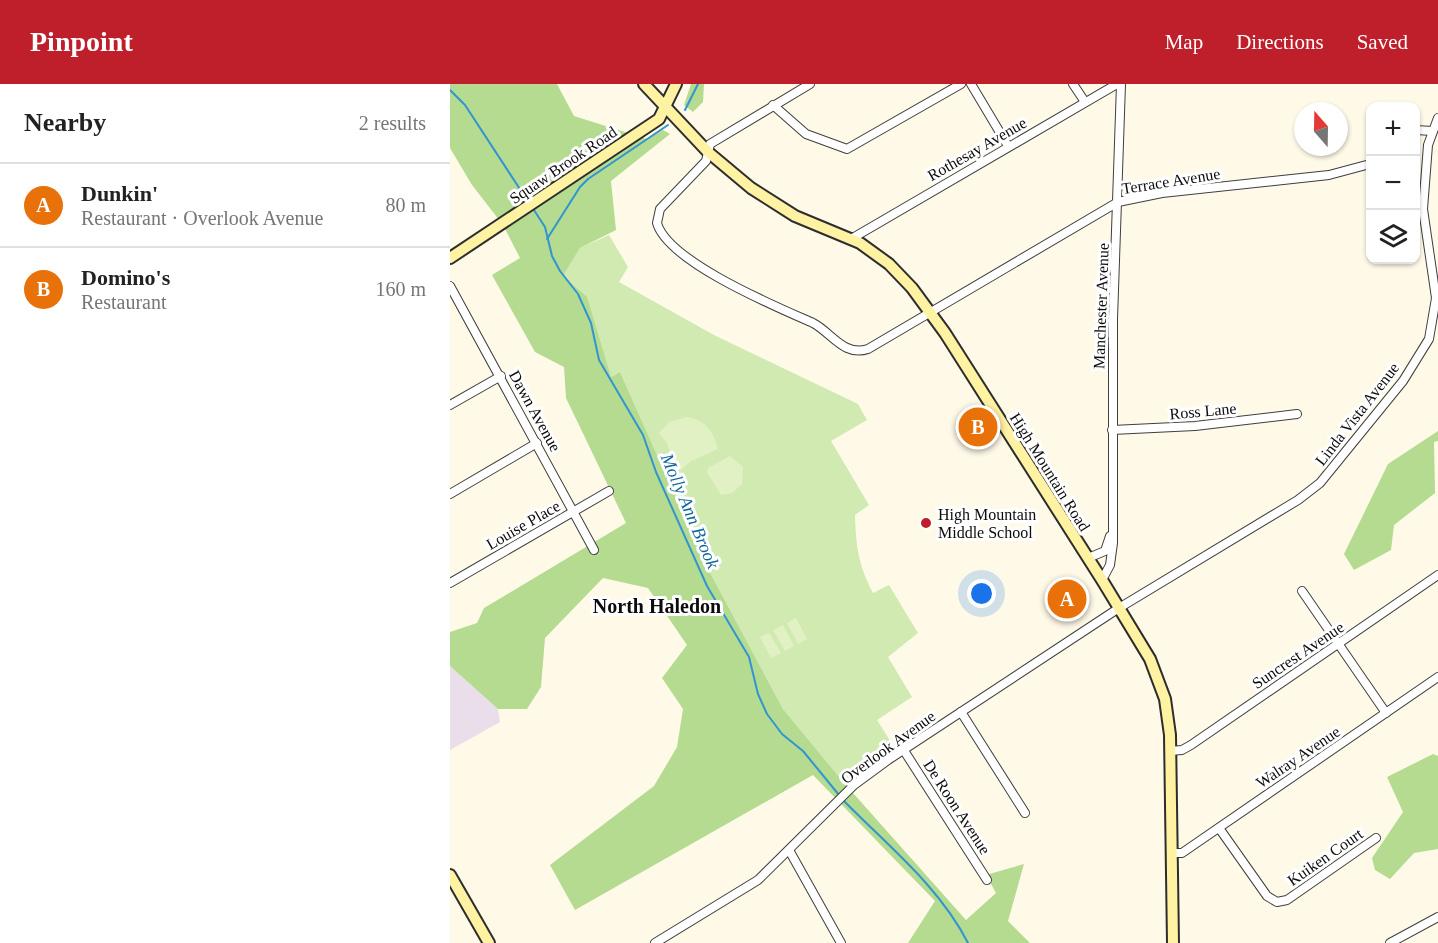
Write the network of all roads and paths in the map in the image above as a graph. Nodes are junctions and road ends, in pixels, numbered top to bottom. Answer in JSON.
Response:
{"nodes":[{"id":1,"x":644,"y":84,"type":"edge"},
{"id":2,"x":676,"y":84,"type":"edge"},
{"id":3,"x":810,"y":84,"type":"edge"},
{"id":4,"x":961,"y":84,"type":"edge"},
{"id":5,"x":971,"y":84,"type":"edge"},
{"id":6,"x":1073,"y":84,"type":"edge"},
{"id":7,"x":1119,"y":84,"type":"edge"},
{"id":8,"x":1085,"y":102,"type":"junction"},
{"id":9,"x":773,"y":105,"type":"junction"},
{"id":10,"x":667,"y":108,"type":"junction"},
{"id":11,"x":1438,"y":118,"type":"edge"},
{"id":12,"x":1420,"y":130,"type":"edge"},
{"id":13,"x":1432,"y":131,"type":"junction"},
{"id":14,"x":1008,"y":146,"type":"junction"},
{"id":15,"x":708,"y":152,"type":"junction"},
{"id":16,"x":1366,"y":166,"type":"edge"},
{"id":17,"x":1118,"y":202,"type":"junction"},
{"id":18,"x":851,"y":239,"type":"junction"},
{"id":19,"x":450,"y":258,"type":"edge"},
{"id":20,"x":450,"y":286,"type":"edge"},
{"id":21,"x":930,"y":312,"type":"junction"},
{"id":22,"x":501,"y":376,"type":"junction"},
{"id":23,"x":450,"y":405,"type":"edge"},
{"id":24,"x":1296,"y":414,"type":"dead end"},
{"id":25,"x":1112,"y":430,"type":"junction"},
{"id":26,"x":537,"y":443,"type":"junction"},
{"id":27,"x":609,"y":490,"type":"dead end"},
{"id":28,"x":450,"y":494,"type":"edge"},
{"id":29,"x":575,"y":511,"type":"junction"},
{"id":30,"x":1113,"y":529,"type":"junction"},
{"id":31,"x":594,"y":550,"type":"dead end"},
{"id":32,"x":1088,"y":558,"type":"junction"},
{"id":33,"x":1438,"y":575,"type":"edge"},
{"id":34,"x":1102,"y":580,"type":"junction"},
{"id":35,"x":450,"y":584,"type":"edge"},
{"id":36,"x":1302,"y":591,"type":"dead end"},
{"id":37,"x":1119,"y":608,"type":"junction"},
{"id":38,"x":1338,"y":644,"type":"junction"},
{"id":39,"x":1438,"y":677,"type":"edge"},
{"id":40,"x":961,"y":712,"type":"junction"},
{"id":41,"x":1386,"y":713,"type":"junction"},
{"id":42,"x":903,"y":749,"type":"junction"},
{"id":43,"x":1170,"y":751,"type":"junction"},
{"id":44,"x":1025,"y":813,"type":"dead end"},
{"id":45,"x":1219,"y":828,"type":"junction"},
{"id":46,"x":1376,"y":838,"type":"dead end"},
{"id":47,"x":789,"y":850,"type":"junction"},
{"id":48,"x":1171,"y":853,"type":"junction"},
{"id":49,"x":450,"y":875,"type":"edge"},
{"id":50,"x":987,"y":880,"type":"dead end"},
{"id":51,"x":1438,"y":918,"type":"edge"},
{"id":52,"x":489,"y":943,"type":"edge"},
{"id":53,"x":655,"y":943,"type":"edge"},
{"id":54,"x":841,"y":943,"type":"edge"},
{"id":55,"x":1173,"y":943,"type":"edge"},
{"id":56,"x":1390,"y":943,"type":"edge"}],
"edges":[{"from":1,"to":10,"type":"street","name":"High Mountain Road"},
{"from":2,"to":10,"type":"street","name":"Squaw Brook Road"},
{"from":3,"to":9,"type":"street"},
{"from":4,"to":9,"type":"street"},
{"from":5,"to":14,"type":"street"},
{"from":6,"to":8,"type":"street"},
{"from":7,"to":8,"type":"street","name":"Rothesay Avenue"},
{"from":7,"to":17,"type":"street","name":"Manchester Avenue"},
{"from":8,"to":14,"type":"street","name":"Rothesay Avenue"},
{"from":9,"to":15,"type":"street"},
{"from":10,"to":15,"type":"street","name":"High Mountain Road"},
{"from":10,"to":19,"type":"street","name":"Squaw Brook Road"},
{"from":11,"to":13,"type":"street"},
{"from":12,"to":13,"type":"street"},
{"from":13,"to":37,"type":"street","name":"Linda Vista Avenue"},
{"from":14,"to":18,"type":"street","name":"Rothesay Avenue"},
{"from":15,"to":18,"type":"street","name":"High Mountain Road"},
{"from":15,"to":21,"type":"street","name":"Terrace Avenue"},
{"from":16,"to":17,"type":"street","name":"Terrace Avenue"},
{"from":17,"to":21,"type":"street","name":"Terrace Avenue"},
{"from":17,"to":25,"type":"street","name":"Manchester Avenue"},
{"from":18,"to":21,"type":"street","name":"High Mountain Road"},
{"from":20,"to":22,"type":"street","name":"Dawn Avenue"},
{"from":21,"to":32,"type":"street","name":"High Mountain Road"},
{"from":22,"to":23,"type":"street"},
{"from":22,"to":26,"type":"street","name":"Dawn Avenue"},
{"from":24,"to":25,"type":"street","name":"Ross Lane"},
{"from":25,"to":30,"type":"street","name":"Manchester Avenue"},
{"from":26,"to":28,"type":"street"},
{"from":26,"to":29,"type":"street","name":"Dawn Avenue"},
{"from":27,"to":29,"type":"street","name":"Louise Place"},
{"from":29,"to":31,"type":"street","name":"Dawn Avenue"},
{"from":29,"to":35,"type":"street","name":"Louise Place"},
{"from":30,"to":32,"type":"street"},
{"from":30,"to":34,"type":"street","name":"Manchester Avenue"},
{"from":32,"to":34,"type":"street","name":"High Mountain Road"},
{"from":33,"to":38,"type":"street","name":"Suncrest Avenue"},
{"from":34,"to":37,"type":"street","name":"High Mountain Road"},
{"from":36,"to":38,"type":"street"},
{"from":37,"to":40,"type":"street","name":"Overlook Avenue"},
{"from":37,"to":43,"type":"street","name":"High Mountain Road"},
{"from":38,"to":41,"type":"street"},
{"from":38,"to":43,"type":"street","name":"Suncrest Avenue"},
{"from":39,"to":41,"type":"street","name":"Walray Avenue"},
{"from":40,"to":42,"type":"street","name":"Overlook Avenue"},
{"from":40,"to":44,"type":"street"},
{"from":41,"to":45,"type":"street","name":"Walray Avenue"},
{"from":42,"to":47,"type":"street","name":"Overlook Avenue"},
{"from":42,"to":50,"type":"street","name":"De Roon Avenue"},
{"from":43,"to":48,"type":"street","name":"High Mountain Road"},
{"from":45,"to":46,"type":"street","name":"Kuiken Court"},
{"from":45,"to":48,"type":"street","name":"Walray Avenue"},
{"from":47,"to":53,"type":"street","name":"Overlook Avenue"},
{"from":47,"to":54,"type":"street"},
{"from":48,"to":55,"type":"street","name":"High Mountain Road"},
{"from":49,"to":52,"type":"street"},
{"from":51,"to":56,"type":"street"}]}
